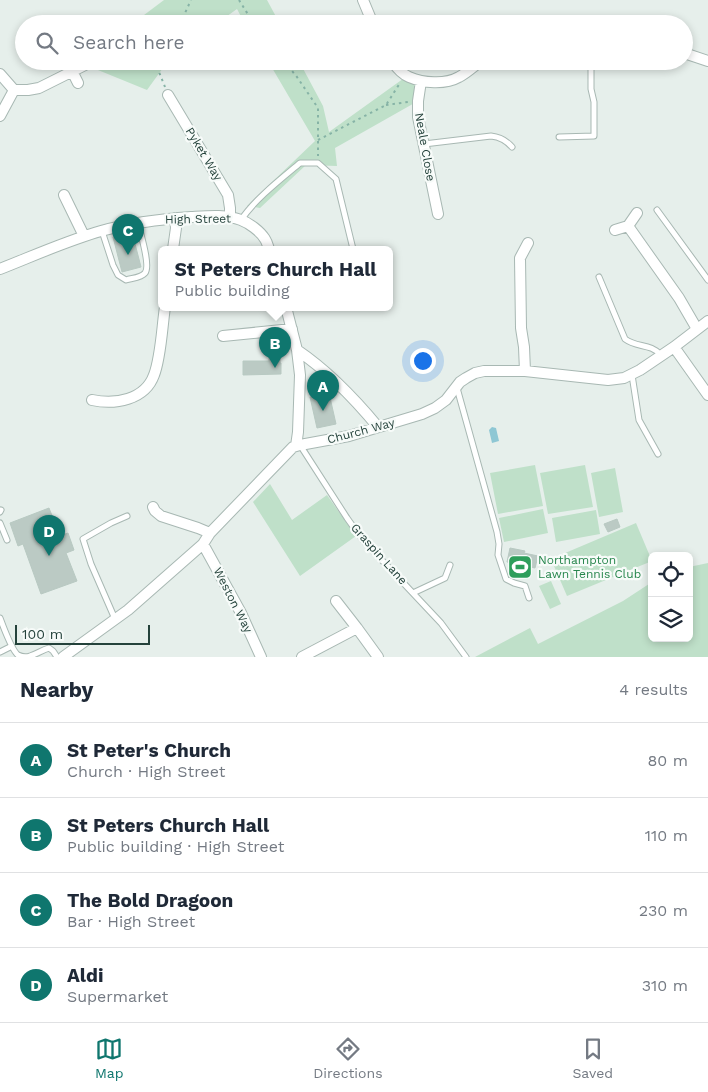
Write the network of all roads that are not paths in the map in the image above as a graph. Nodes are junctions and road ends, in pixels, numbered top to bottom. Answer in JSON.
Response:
{"nodes":[{"id":1,"x":363,"y":0,"type":"edge"},
{"id":2,"x":369,"y":15,"type":"edge"},
{"id":3,"x":693,"y":56,"type":"edge"},
{"id":4,"x":708,"y":61,"type":"edge"},
{"id":5,"x":399,"y":70,"type":"edge"},
{"id":6,"x":469,"y":70,"type":"edge"},
{"id":7,"x":591,"y":70,"type":"edge"},
{"id":8,"x":72,"y":71,"type":"joint"},
{"id":9,"x":0,"y":74,"type":"edge"},
{"id":10,"x":421,"y":81,"type":"junction"},
{"id":11,"x":78,"y":83,"type":"dead end"},
{"id":12,"x":14,"y":90,"type":"junction"},
{"id":13,"x":168,"y":95,"type":"road end"},
{"id":14,"x":0,"y":116,"type":"edge"},
{"id":15,"x":559,"y":137,"type":"dead end"},
{"id":16,"x":423,"y":144,"type":"junction"},
{"id":17,"x":512,"y":147,"type":"dead end"},
{"id":18,"x":64,"y":195,"type":"dead end"},
{"id":19,"x":657,"y":210,"type":"dead end"},
{"id":20,"x":637,"y":213,"type":"dead end"},
{"id":21,"x":438,"y":214,"type":"dead end"},
{"id":22,"x":230,"y":217,"type":"junction"},
{"id":23,"x":175,"y":218,"type":"junction"},
{"id":24,"x":242,"y":220,"type":"junction"},
{"id":25,"x":138,"y":223,"type":"junction"},
{"id":26,"x":628,"y":226,"type":"junction"},
{"id":27,"x":615,"y":230,"type":"dead end"},
{"id":28,"x":102,"y":231,"type":"junction"},
{"id":29,"x":84,"y":236,"type":"junction"},
{"id":30,"x":528,"y":243,"type":"dead end"},
{"id":31,"x":173,"y":246,"type":"edge"},
{"id":32,"x":268,"y":246,"type":"edge"},
{"id":33,"x":352,"y":246,"type":"edge"},
{"id":34,"x":0,"y":270,"type":"edge"},
{"id":35,"x":598,"y":277,"type":"dead end"},
{"id":36,"x":708,"y":280,"type":"edge"},
{"id":37,"x":164,"y":311,"type":"edge"},
{"id":38,"x":287,"y":311,"type":"edge"},
{"id":39,"x":708,"y":321,"type":"edge"},
{"id":40,"x":292,"y":329,"type":"junction"},
{"id":41,"x":697,"y":329,"type":"junction"},
{"id":42,"x":223,"y":336,"type":"dead end"},
{"id":43,"x":674,"y":348,"type":"junction"},
{"id":44,"x":297,"y":350,"type":"junction"},
{"id":45,"x":662,"y":356,"type":"junction"},
{"id":46,"x":525,"y":371,"type":"junction"},
{"id":47,"x":632,"y":374,"type":"junction"},
{"id":48,"x":457,"y":388,"type":"junction"},
{"id":49,"x":708,"y":395,"type":"edge"},
{"id":50,"x":92,"y":400,"type":"dead end"},
{"id":51,"x":378,"y":427,"type":"junction"},
{"id":52,"x":298,"y":446,"type":"junction"},
{"id":53,"x":658,"y":454,"type":"dead end"},
{"id":54,"x":153,"y":508,"type":"dead end"},
{"id":55,"x":128,"y":516,"type":"dead end"},
{"id":56,"x":0,"y":523,"type":"edge"},
{"id":57,"x":210,"y":533,"type":"junction"},
{"id":58,"x":7,"y":540,"type":"dead end"},
{"id":59,"x":203,"y":544,"type":"junction"},
{"id":60,"x":450,"y":565,"type":"dead end"},
{"id":61,"x":413,"y":593,"type":"junction"},
{"id":62,"x":530,"y":598,"type":"dead end"},
{"id":63,"x":336,"y":601,"type":"dead end"},
{"id":64,"x":0,"y":618,"type":"edge"},
{"id":65,"x":116,"y":620,"type":"junction"},
{"id":66,"x":357,"y":628,"type":"junction"},
{"id":67,"x":12,"y":646,"type":"junction"},
{"id":68,"x":0,"y":652,"type":"edge"},
{"id":69,"x":57,"y":657,"type":"edge"},
{"id":70,"x":63,"y":657,"type":"edge"},
{"id":71,"x":262,"y":657,"type":"edge"},
{"id":72,"x":302,"y":657,"type":"edge"},
{"id":73,"x":378,"y":657,"type":"edge"},
{"id":74,"x":466,"y":657,"type":"edge"}],
"edges":[{"from":1,"to":2,"type":"street"},
{"from":3,"to":4,"type":"street"},
{"from":5,"to":10,"type":"street"},
{"from":6,"to":10,"type":"street"},
{"from":7,"to":15,"type":"lane"},
{"from":8,"to":11,"type":"street"},
{"from":8,"to":12,"type":"street"},
{"from":9,"to":12,"type":"street"},
{"from":10,"to":16,"type":"street","name":"Neale Close"},
{"from":12,"to":14,"type":"street"},
{"from":13,"to":22,"type":"street","name":"Pyket Way"},
{"from":16,"to":17,"type":"lane"},
{"from":16,"to":21,"type":"street","name":"Neale Close"},
{"from":18,"to":29,"type":"street"},
{"from":19,"to":36,"type":"lane"},
{"from":20,"to":26,"type":"street"},
{"from":22,"to":23,"type":"street","name":"High Street"},
{"from":22,"to":24,"type":"street","name":"High Street"},
{"from":23,"to":25,"type":"street","name":"High Street"},
{"from":23,"to":31,"type":"street"},
{"from":24,"to":32,"type":"street","name":"High Street"},
{"from":24,"to":33,"type":"lane"},
{"from":25,"to":28,"type":"street","name":"High Street"},
{"from":25,"to":28,"type":"lane"},
{"from":26,"to":27,"type":"street"},
{"from":26,"to":41,"type":"street"},
{"from":28,"to":29,"type":"street","name":"High Street"},
{"from":29,"to":34,"type":"street","name":"High Street"},
{"from":30,"to":46,"type":"street"},
{"from":35,"to":45,"type":"lane"},
{"from":37,"to":50,"type":"street"},
{"from":38,"to":40,"type":"street"},
{"from":39,"to":41,"type":"street","name":"Church Way"},
{"from":40,"to":42,"type":"street"},
{"from":40,"to":44,"type":"street"},
{"from":41,"to":43,"type":"street","name":"Church Way"},
{"from":43,"to":45,"type":"street","name":"Church Way"},
{"from":43,"to":49,"type":"street"},
{"from":44,"to":51,"type":"street"},
{"from":44,"to":52,"type":"street"},
{"from":45,"to":47,"type":"street","name":"Church Way"},
{"from":46,"to":47,"type":"street","name":"Church Way"},
{"from":46,"to":48,"type":"street","name":"Church Way"},
{"from":47,"to":53,"type":"lane"},
{"from":48,"to":51,"type":"street","name":"Church Way"},
{"from":48,"to":62,"type":"lane"},
{"from":51,"to":52,"type":"street","name":"Church Way"},
{"from":52,"to":57,"type":"street"},
{"from":52,"to":61,"type":"lane","name":"Graspin Lane"},
{"from":54,"to":57,"type":"street"},
{"from":55,"to":65,"type":"lane"},
{"from":56,"to":58,"type":"lane"},
{"from":57,"to":59,"type":"street"},
{"from":59,"to":65,"type":"street"},
{"from":59,"to":71,"type":"street","name":"Weston Way"},
{"from":60,"to":61,"type":"lane"},
{"from":61,"to":74,"type":"lane","name":"Graspin Lane"},
{"from":63,"to":66,"type":"street"},
{"from":64,"to":67,"type":"lane"},
{"from":65,"to":70,"type":"street"},
{"from":66,"to":72,"type":"street"},
{"from":66,"to":73,"type":"street"},
{"from":67,"to":68,"type":"lane"},
{"from":67,"to":69,"type":"lane"}]}
